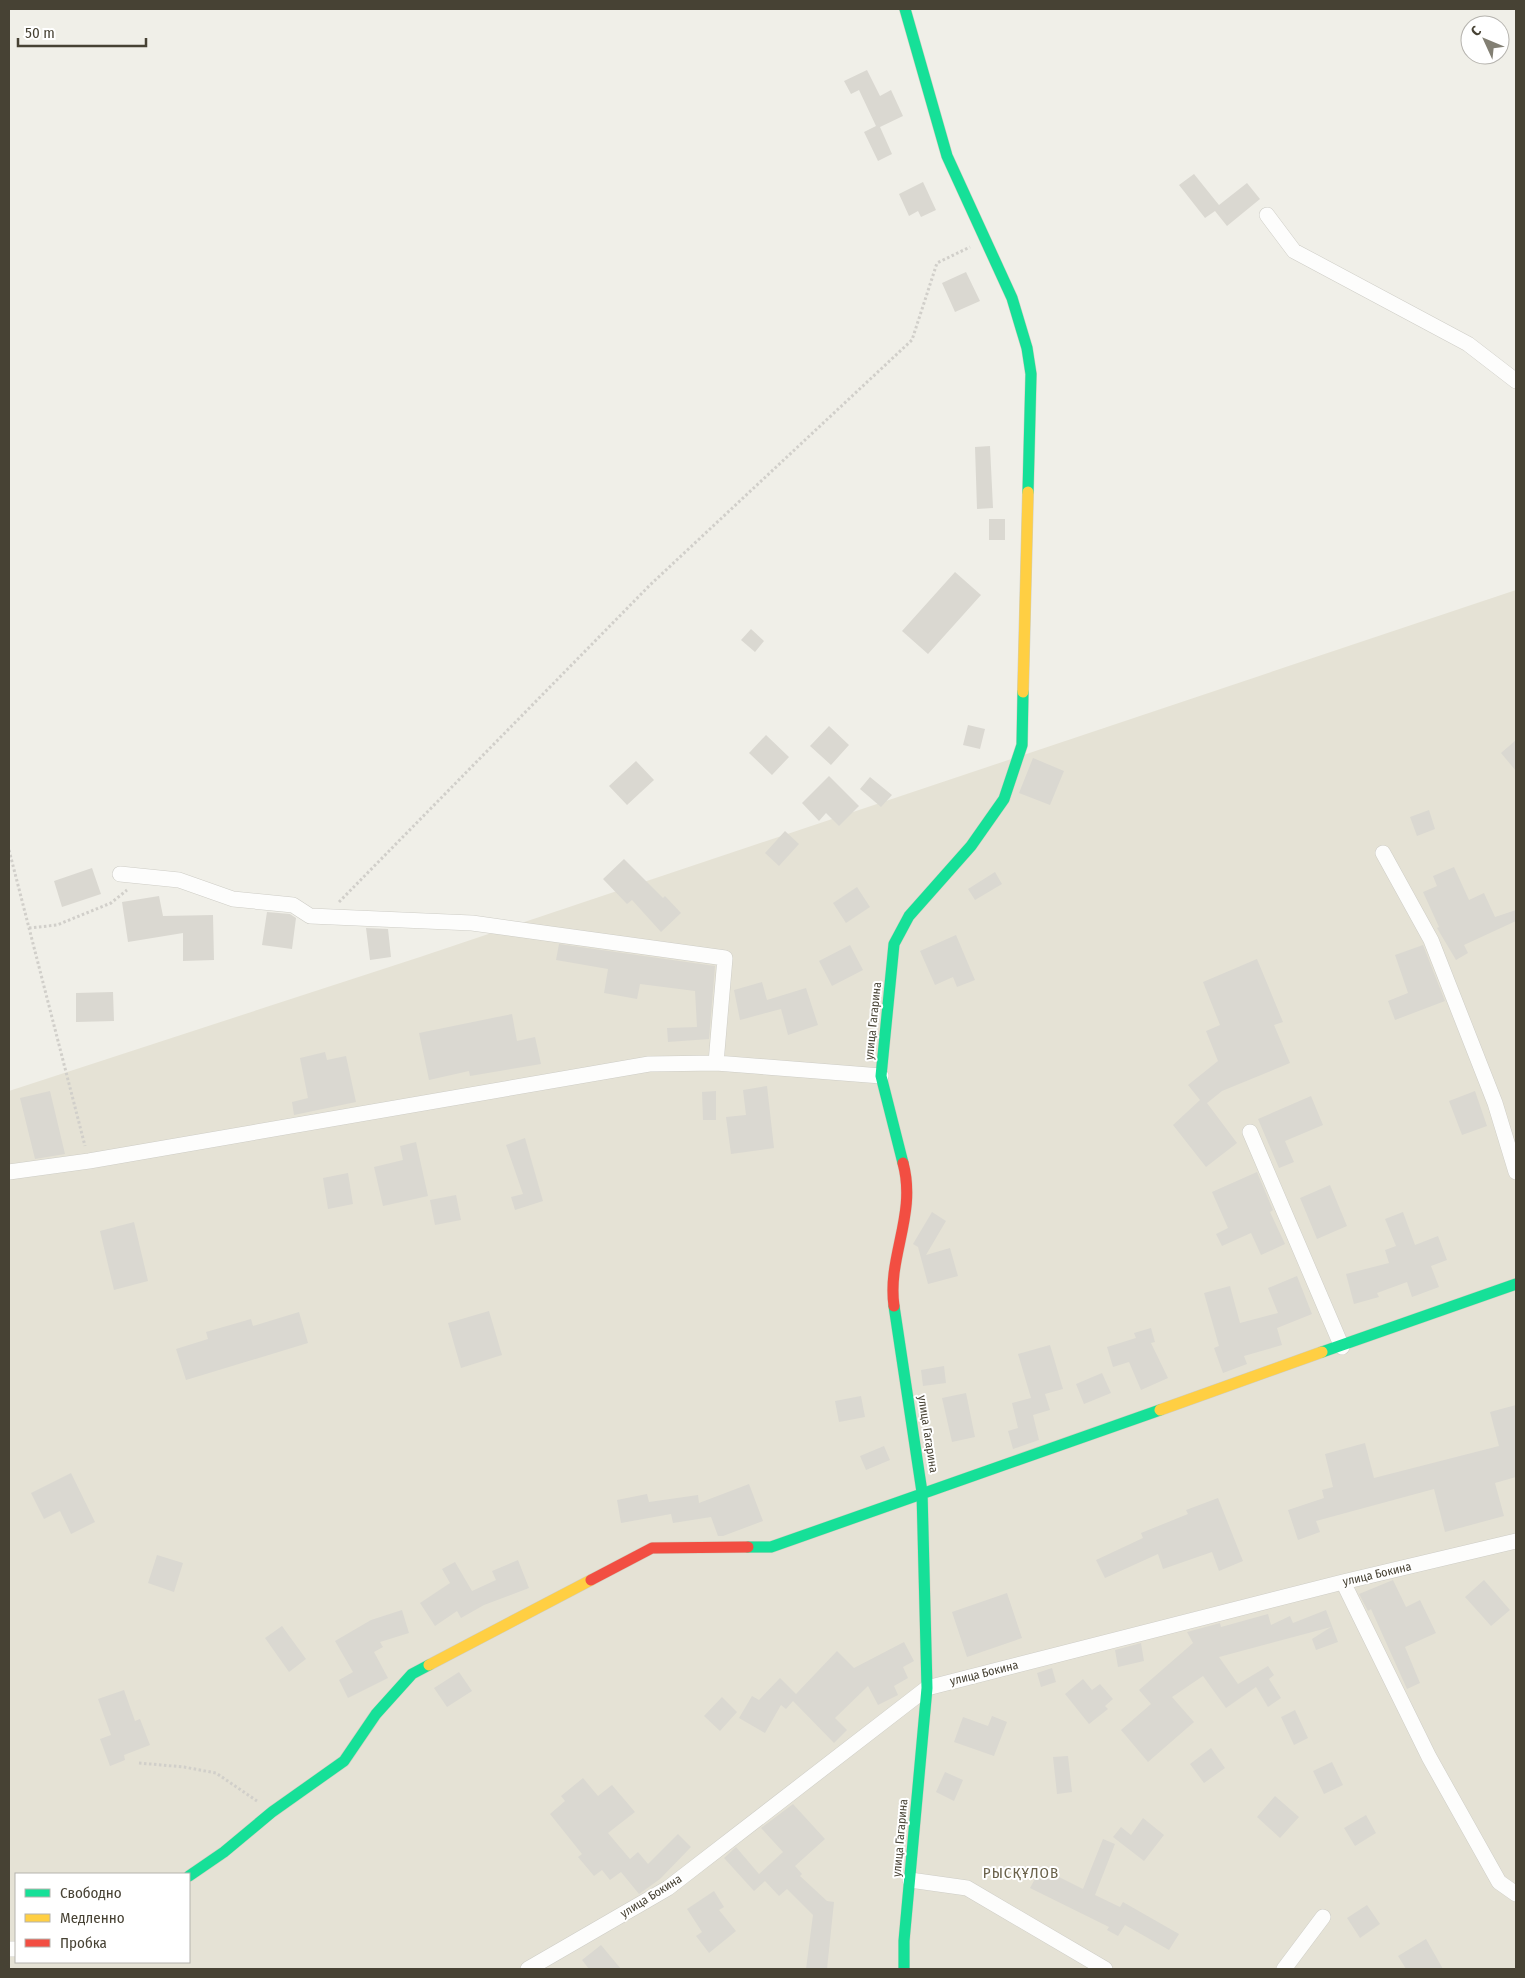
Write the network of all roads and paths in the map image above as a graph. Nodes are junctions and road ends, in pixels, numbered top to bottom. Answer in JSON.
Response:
{"nodes":[{"id":1,"x":905,"y":9,"type":"edge"},
{"id":2,"x":1267,"y":215,"type":"dead end"},
{"id":3,"x":985,"y":240,"type":"junction"},
{"id":4,"x":1516,"y":381,"type":"edge"},
{"id":5,"x":9,"y":850,"type":"edge"},
{"id":6,"x":1382,"y":853,"type":"dead end"},
{"id":7,"x":120,"y":874,"type":"dead end"},
{"id":8,"x":143,"y":877,"type":"junction"},
{"id":9,"x":325,"y":917,"type":"junction"},
{"id":10,"x":29,"y":928,"type":"junction"},
{"id":11,"x":716,"y":1063,"type":"junction"},
{"id":12,"x":881,"y":1076,"type":"junction"},
{"id":13,"x":1250,"y":1132,"type":"dead end"},
{"id":14,"x":89,"y":1161,"type":"junction"},
{"id":15,"x":9,"y":1172,"type":"edge"},
{"id":16,"x":1516,"y":1172,"type":"edge"},
{"id":17,"x":1516,"y":1284,"type":"edge"},
{"id":18,"x":1342,"y":1348,"type":"junction"},
{"id":19,"x":922,"y":1492,"type":"junction"},
{"id":20,"x":1516,"y":1541,"type":"edge"},
{"id":21,"x":1342,"y":1582,"type":"junction"},
{"id":22,"x":928,"y":1688,"type":"junction"},
{"id":23,"x":139,"y":1763,"type":"dead end"},
{"id":24,"x":272,"y":1812,"type":"junction"},
{"id":25,"x":190,"y":1875,"type":"edge"},
{"id":26,"x":910,"y":1880,"type":"junction"},
{"id":27,"x":1516,"y":1894,"type":"edge"},
{"id":28,"x":1322,"y":1917,"type":"dead end"},
{"id":29,"x":528,"y":1969,"type":"edge"},
{"id":30,"x":904,"y":1969,"type":"edge"},
{"id":31,"x":1105,"y":1969,"type":"edge"},
{"id":32,"x":1284,"y":1969,"type":"edge"}],
"edges":[{"from":1,"to":3,"type":"street","name":"улица Гагарина"},
{"from":2,"to":4,"type":"street"},
{"from":3,"to":9,"type":"path"},
{"from":3,"to":12,"type":"street","name":"улица Гагарина"},
{"from":5,"to":10,"type":"path"},
{"from":6,"to":16,"type":"street"},
{"from":7,"to":8,"type":"street"},
{"from":8,"to":9,"type":"street"},
{"from":8,"to":10,"type":"path"},
{"from":9,"to":11,"type":"street"},
{"from":10,"to":14,"type":"path"},
{"from":11,"to":12,"type":"street"},
{"from":11,"to":14,"type":"street"},
{"from":12,"to":19,"type":"street","name":"улица Гагарина"},
{"from":13,"to":18,"type":"street"},
{"from":14,"to":15,"type":"street"},
{"from":17,"to":18,"type":"street"},
{"from":18,"to":19,"type":"street"},
{"from":19,"to":22,"type":"street","name":"улица Гагарина"},
{"from":19,"to":24,"type":"street"},
{"from":20,"to":21,"type":"street","name":"улица Бокина"},
{"from":21,"to":22,"type":"street","name":"улица Бокина"},
{"from":21,"to":27,"type":"street"},
{"from":22,"to":26,"type":"street","name":"улица Гагарина"},
{"from":22,"to":29,"type":"street","name":"улица Бокина"},
{"from":23,"to":24,"type":"path"},
{"from":24,"to":25,"type":"street"},
{"from":26,"to":30,"type":"street","name":"улица Гагарина"},
{"from":26,"to":31,"type":"street"},
{"from":28,"to":32,"type":"street"}]}
